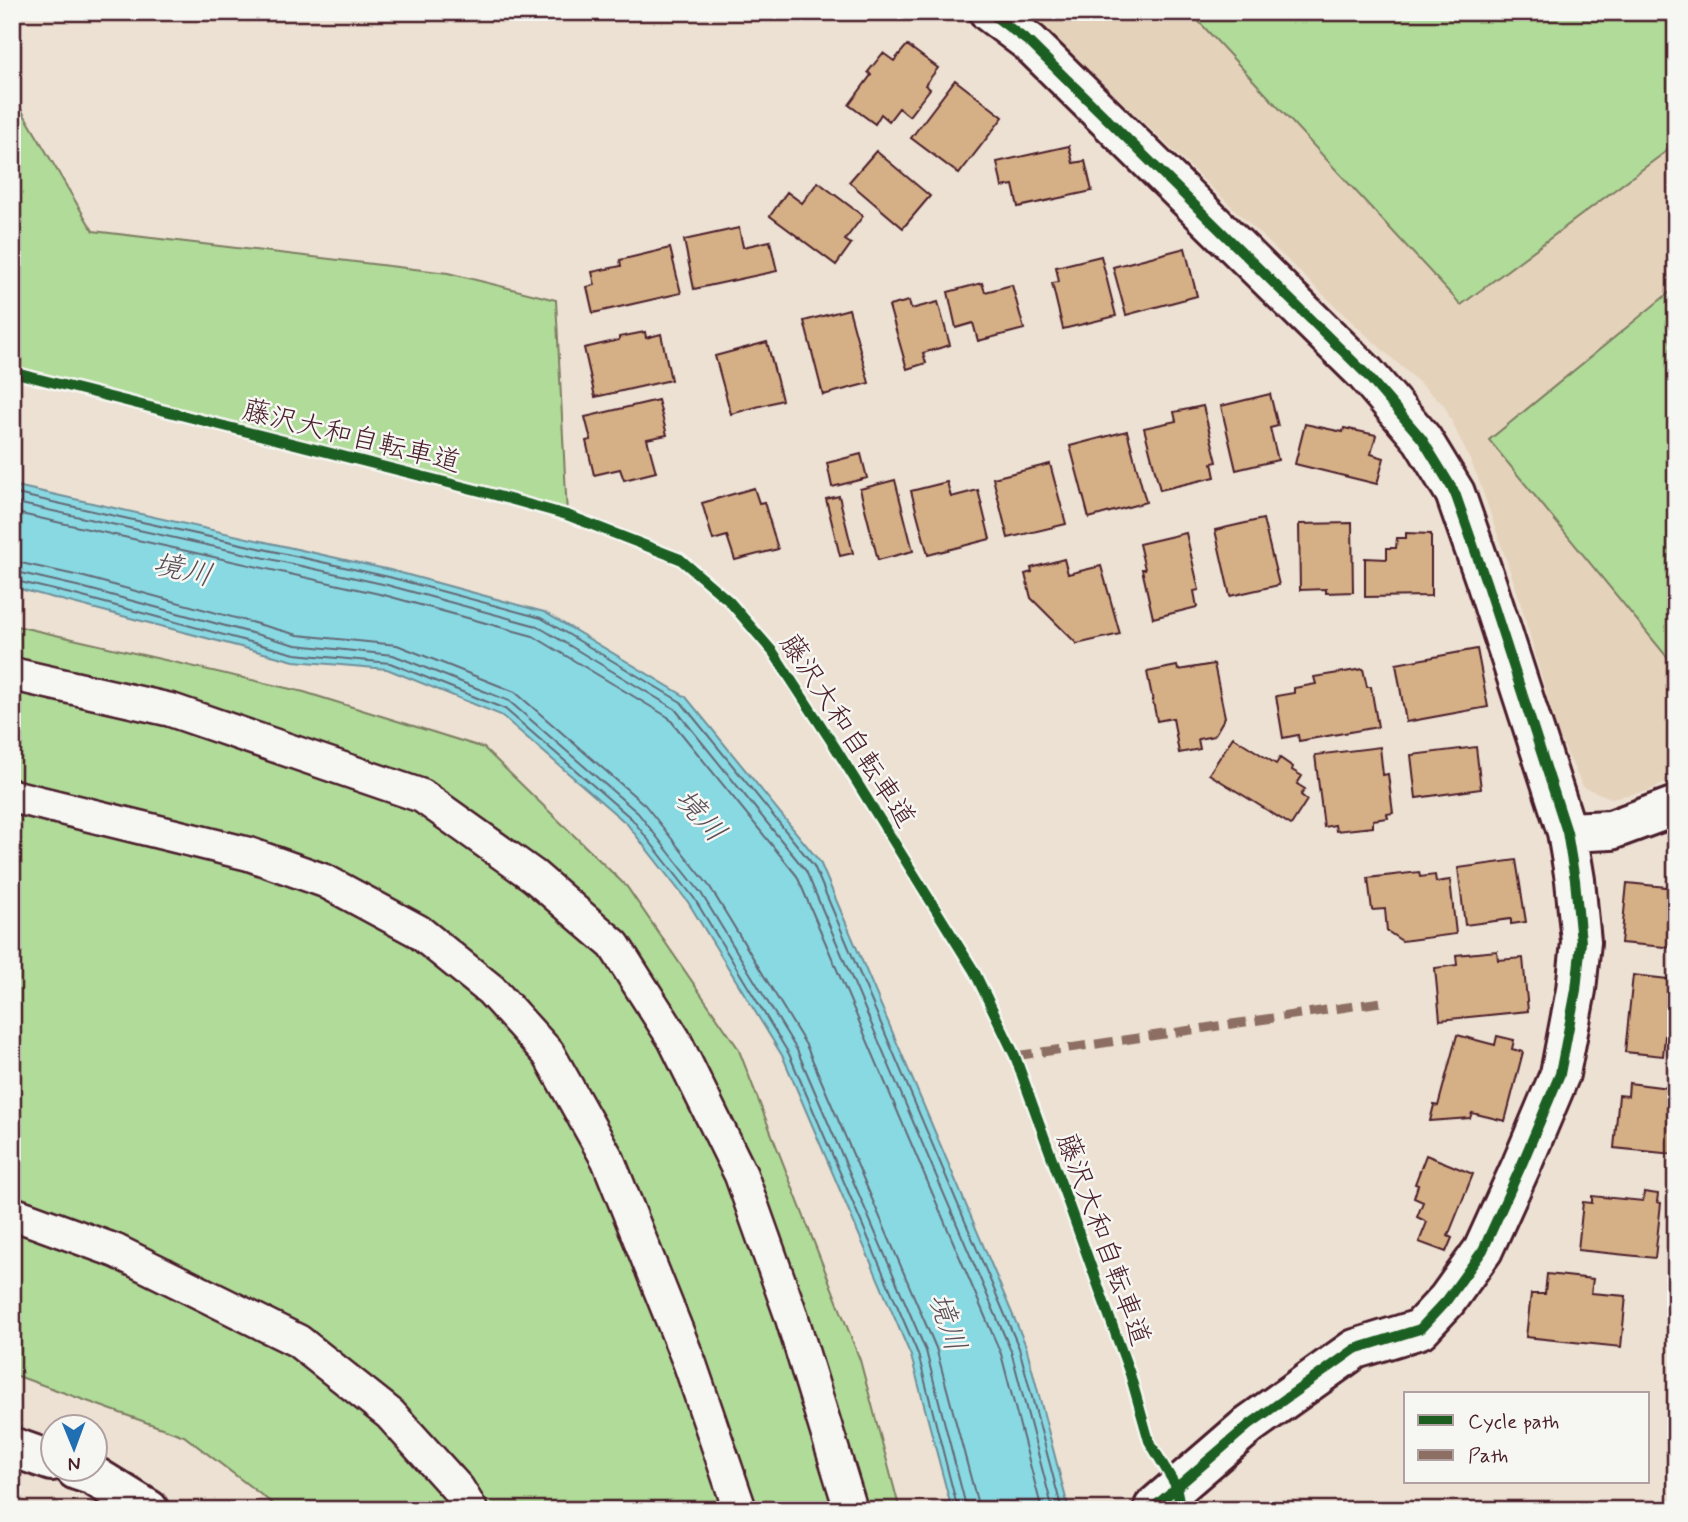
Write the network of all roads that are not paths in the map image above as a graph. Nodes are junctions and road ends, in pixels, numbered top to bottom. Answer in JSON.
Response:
{"nodes":[{"id":1,"x":989,"y":12,"type":"edge"},
{"id":2,"x":12,"y":674,"type":"edge"},
{"id":3,"x":12,"y":796,"type":"edge"},
{"id":4,"x":1676,"y":806,"type":"edge"},
{"id":5,"x":1567,"y":832,"type":"junction"},
{"id":6,"x":12,"y":1213,"type":"edge"},
{"id":7,"x":12,"y":1447,"type":"edge"},
{"id":8,"x":38,"y":1456,"type":"edge"},
{"id":9,"x":107,"y":1484,"type":"edge"},
{"id":10,"x":149,"y":1510,"type":"edge"},
{"id":11,"x":471,"y":1510,"type":"edge"},
{"id":12,"x":740,"y":1510,"type":"edge"},
{"id":13,"x":851,"y":1510,"type":"edge"},
{"id":14,"x":1155,"y":1510,"type":"edge"}],
"edges":[{"from":1,"to":5,"type":"street"},
{"from":2,"to":13,"type":"lane"},
{"from":3,"to":12,"type":"lane"},
{"from":4,"to":5,"type":"street"},
{"from":5,"to":14,"type":"street"},
{"from":6,"to":11,"type":"lane"},
{"from":7,"to":8,"type":"street"},
{"from":9,"to":10,"type":"street"}]}
